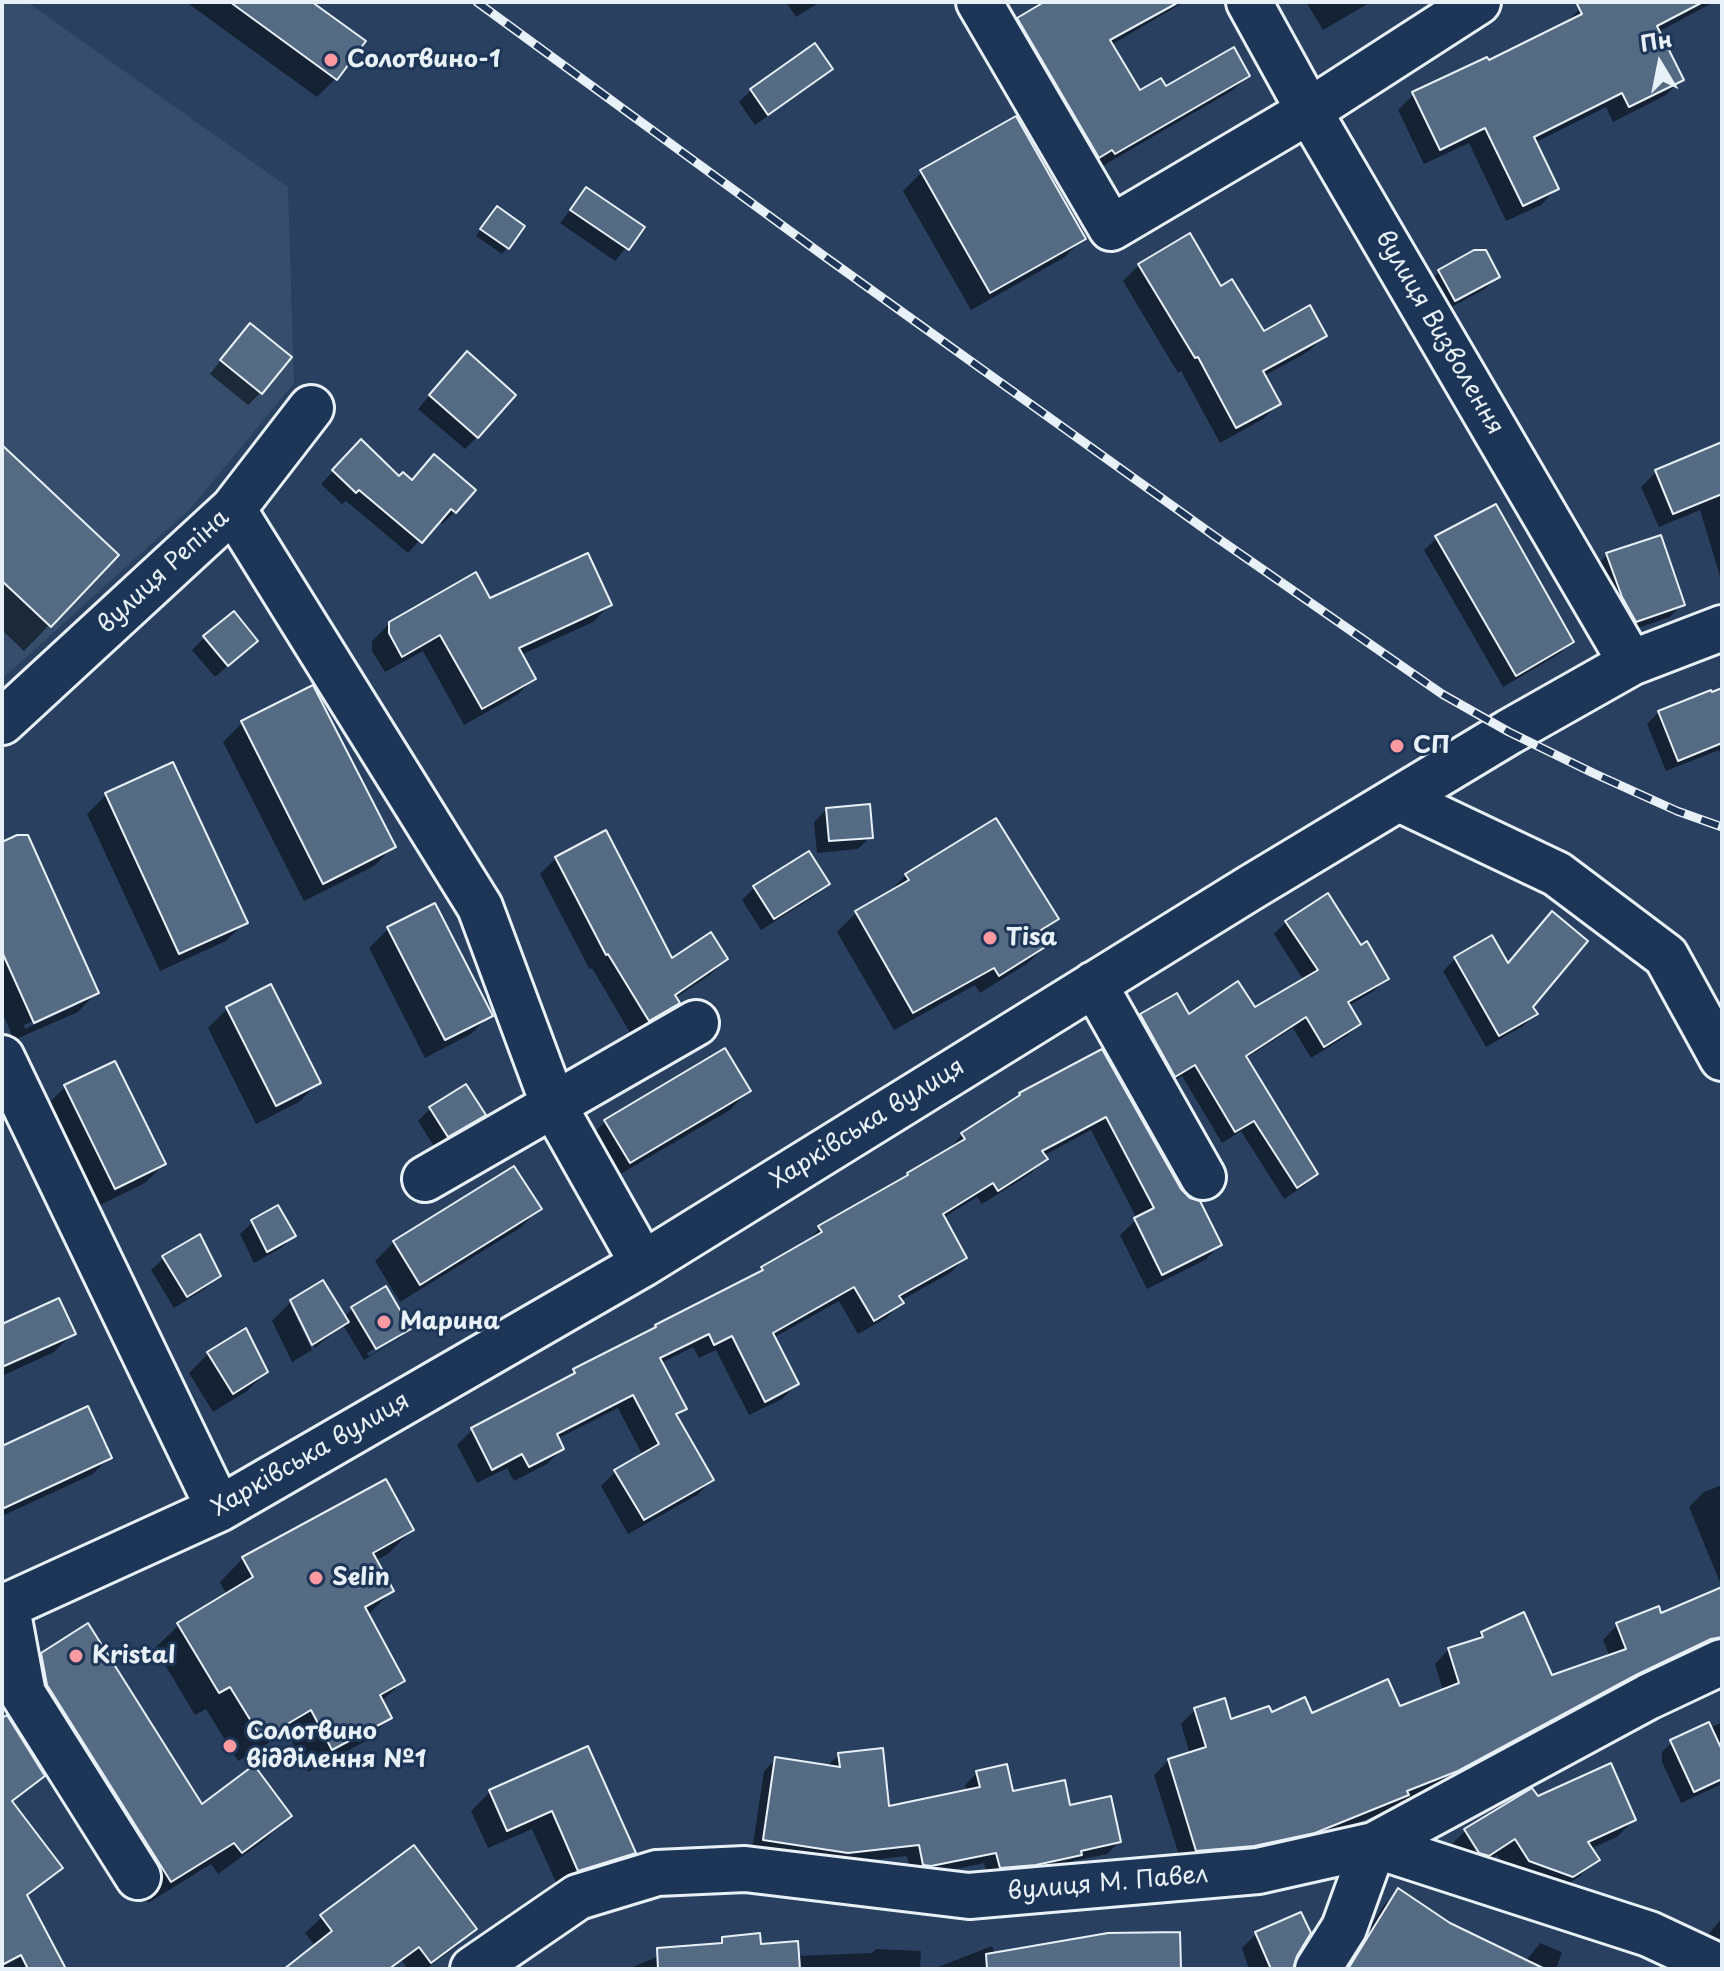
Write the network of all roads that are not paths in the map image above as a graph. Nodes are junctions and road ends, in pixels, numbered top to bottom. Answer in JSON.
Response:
{"nodes":[{"id":1,"x":979,"y":2,"type":"edge"},
{"id":2,"x":1249,"y":2,"type":"edge"},
{"id":3,"x":1478,"y":2,"type":"edge"},
{"id":4,"x":1309,"y":111,"type":"junction"},
{"id":5,"x":311,"y":408,"type":"dead end"},
{"id":6,"x":233,"y":509,"type":"junction"},
{"id":7,"x":1722,"y":628,"type":"edge"},
{"id":8,"x":1631,"y":663,"type":"junction"},
{"id":9,"x":2,"y":722,"type":"edge"},
{"id":10,"x":1399,"y":799,"type":"junction"},
{"id":11,"x":1094,"y":984,"type":"junction"},
{"id":12,"x":696,"y":1023,"type":"dead end"},
{"id":13,"x":2,"y":1058,"type":"edge"},
{"id":14,"x":1722,"y":1058,"type":"edge"},
{"id":15,"x":554,"y":1106,"type":"junction"},
{"id":16,"x":1203,"y":1177,"type":"dead end"},
{"id":17,"x":425,"y":1179,"type":"dead end"},
{"id":18,"x":643,"y":1264,"type":"junction"},
{"id":19,"x":219,"y":1509,"type":"junction"},
{"id":20,"x":4,"y":1610,"type":"edge"},
{"id":21,"x":1722,"y":1662,"type":"edge"},
{"id":22,"x":1374,"y":1845,"type":"junction"},
{"id":23,"x":138,"y":1877,"type":"dead end"},
{"id":24,"x":1722,"y":1968,"type":"edge"},
{"id":25,"x":473,"y":1969,"type":"edge"},
{"id":26,"x":1318,"y":1969,"type":"edge"}],
"edges":[{"from":1,"to":4,"type":"street"},
{"from":2,"to":4,"type":"street","name":"вулиця Визволення"},
{"from":3,"to":4,"type":"street"},
{"from":4,"to":8,"type":"street","name":"вулиця Визволення"},
{"from":5,"to":6,"type":"street","name":"вулиця Репіна"},
{"from":6,"to":9,"type":"street","name":"вулиця Репіна"},
{"from":6,"to":15,"type":"street"},
{"from":7,"to":8,"type":"street","name":"Харківська вулиця"},
{"from":8,"to":10,"type":"street","name":"Харківська вулиця"},
{"from":10,"to":11,"type":"street","name":"Харківська вулиця"},
{"from":10,"to":14,"type":"street"},
{"from":11,"to":16,"type":"street"},
{"from":11,"to":18,"type":"street","name":"Харківська вулиця"},
{"from":12,"to":15,"type":"street"},
{"from":13,"to":19,"type":"street"},
{"from":15,"to":17,"type":"street"},
{"from":15,"to":18,"type":"street"},
{"from":18,"to":19,"type":"street","name":"Харківська вулиця"},
{"from":19,"to":20,"type":"street","name":"Харківська вулиця"},
{"from":20,"to":23,"type":"street"},
{"from":21,"to":22,"type":"street","name":"вулиця М. Павел"},
{"from":22,"to":24,"type":"street"},
{"from":22,"to":25,"type":"street","name":"вулиця М. Павел"},
{"from":22,"to":26,"type":"street"}]}
